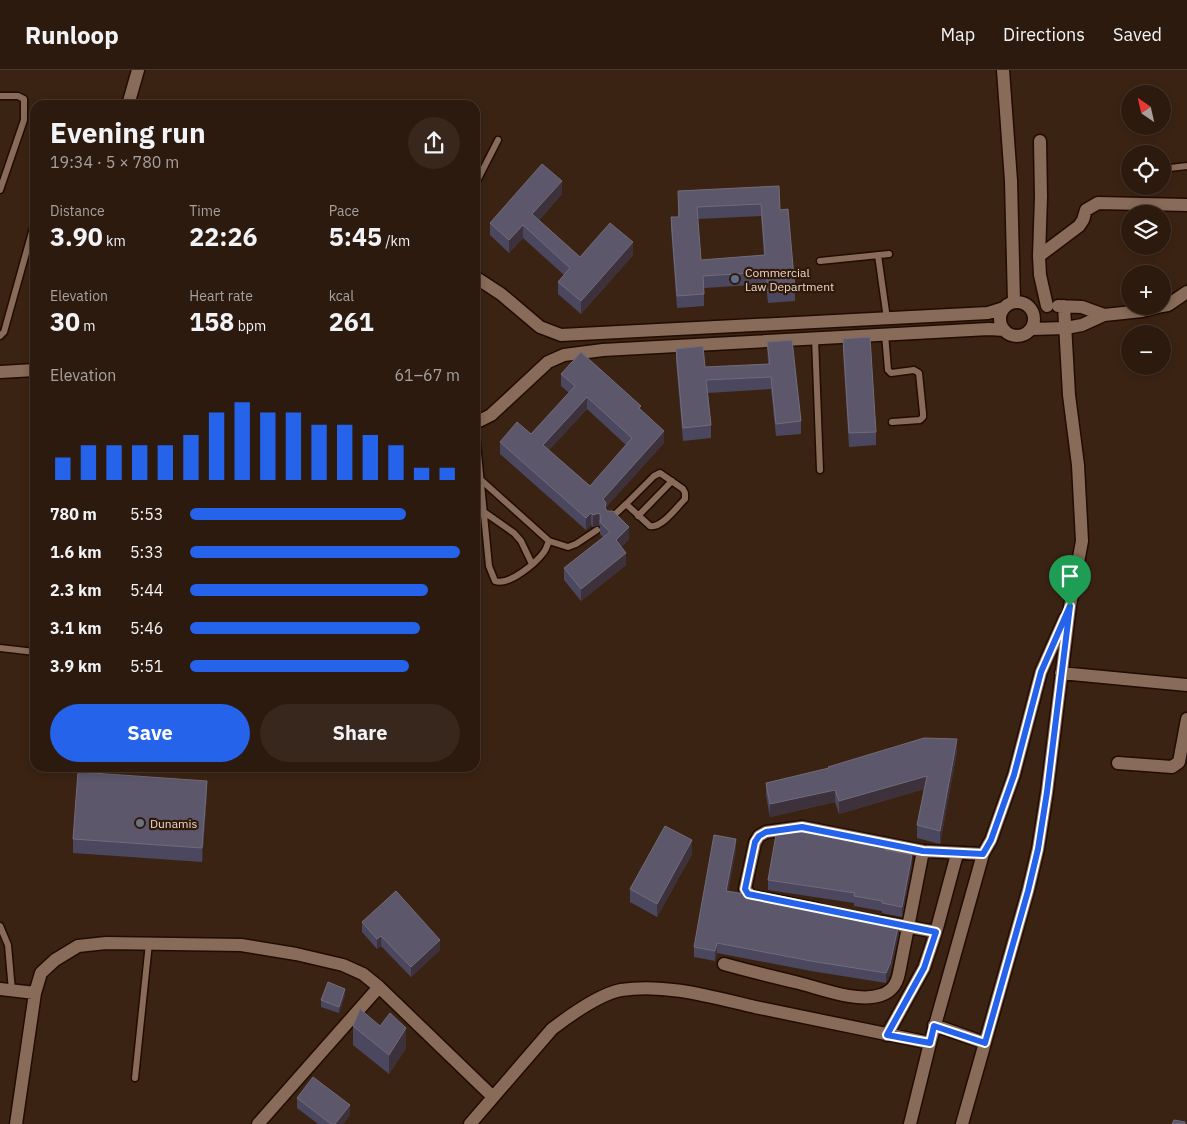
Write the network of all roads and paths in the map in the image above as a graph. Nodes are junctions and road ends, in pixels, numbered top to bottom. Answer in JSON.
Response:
{"nodes":[{"id":1,"x":138,"y":70,"type":"edge"},
{"id":2,"x":1003,"y":70,"type":"edge"},
{"id":3,"x":0,"y":96,"type":"edge"},
{"id":4,"x":129,"y":100,"type":"edge"},
{"id":5,"x":498,"y":140,"type":"dead end"},
{"id":6,"x":1040,"y":141,"type":"dead end"},
{"id":7,"x":1187,"y":166,"type":"edge"},
{"id":8,"x":1171,"y":168,"type":"edge"},
{"id":9,"x":480,"y":175,"type":"edge"},
{"id":10,"x":0,"y":190,"type":"edge"},
{"id":11,"x":1187,"y":205,"type":"edge"},
{"id":12,"x":30,"y":240,"type":"edge"},
{"id":13,"x":889,"y":254,"type":"dead end"},
{"id":14,"x":878,"y":255,"type":"junction"},
{"id":15,"x":1039,"y":256,"type":"junction"},
{"id":16,"x":820,"y":261,"type":"dead end"},
{"id":17,"x":480,"y":280,"type":"edge"},
{"id":18,"x":1187,"y":292,"type":"edge"},
{"id":19,"x":1171,"y":303,"type":"edge"},
{"id":20,"x":1009,"y":305,"type":"junction"},
{"id":21,"x":1047,"y":306,"type":"junction"},
{"id":22,"x":1064,"y":306,"type":"junction"},
{"id":23,"x":1030,"y":307,"type":"junction"},
{"id":24,"x":988,"y":313,"type":"junction"},
{"id":25,"x":1121,"y":313,"type":"edge"},
{"id":26,"x":1104,"y":315,"type":"junction"},
{"id":27,"x":887,"y":319,"type":"junction"},
{"id":28,"x":1066,"y":328,"type":"junction"},
{"id":29,"x":990,"y":329,"type":"junction"},
{"id":30,"x":1031,"y":329,"type":"junction"},
{"id":31,"x":1004,"y":330,"type":"junction"},
{"id":32,"x":884,"y":334,"type":"junction"},
{"id":33,"x":0,"y":336,"type":"edge"},
{"id":34,"x":815,"y":338,"type":"junction"},
{"id":35,"x":30,"y":370,"type":"edge"},
{"id":36,"x":0,"y":372,"type":"edge"},
{"id":37,"x":480,"y":420,"type":"edge"},
{"id":38,"x":892,"y":422,"type":"dead end"},
{"id":39,"x":820,"y":470,"type":"dead end"},
{"id":40,"x":480,"y":479,"type":"joint"},
{"id":41,"x":672,"y":481,"type":"junction"},
{"id":42,"x":626,"y":504,"type":"junction"},
{"id":43,"x":484,"y":512,"type":"junction"},
{"id":44,"x":638,"y":516,"type":"junction"},
{"id":45,"x":610,"y":519,"type":"edge"},
{"id":46,"x":597,"y":530,"type":"dead end"},
{"id":47,"x":549,"y":541,"type":"junction"},
{"id":48,"x":532,"y":564,"type":"junction"},
{"id":49,"x":1070,"y":606,"type":"junction"},
{"id":50,"x":0,"y":648,"type":"edge"},
{"id":51,"x":30,"y":651,"type":"edge"},
{"id":52,"x":1061,"y":673,"type":"junction"},
{"id":53,"x":1187,"y":685,"type":"edge"},
{"id":54,"x":1187,"y":719,"type":"edge"},
{"id":55,"x":1118,"y":763,"type":"dead end"},
{"id":56,"x":923,"y":851,"type":"junction"},
{"id":57,"x":957,"y":854,"type":"junction"},
{"id":58,"x":983,"y":854,"type":"junction"},
{"id":59,"x":830,"y":911,"type":"edge"},
{"id":60,"x":869,"y":919,"type":"edge"},
{"id":61,"x":0,"y":926,"type":"edge"},
{"id":62,"x":908,"y":927,"type":"junction"},
{"id":63,"x":936,"y":932,"type":"junction"},
{"id":64,"x":149,"y":944,"type":"junction"},
{"id":65,"x":724,"y":964,"type":"dead end"},
{"id":66,"x":378,"y":987,"type":"junction"},
{"id":67,"x":6,"y":990,"type":"edge"},
{"id":68,"x":35,"y":993,"type":"junction"},
{"id":69,"x":934,"y":1026,"type":"junction"},
{"id":70,"x":887,"y":1035,"type":"junction"},
{"id":71,"x":930,"y":1043,"type":"junction"},
{"id":72,"x":985,"y":1043,"type":"junction"},
{"id":73,"x":135,"y":1078,"type":"dead end"},
{"id":74,"x":493,"y":1097,"type":"junction"},
{"id":75,"x":16,"y":1124,"type":"edge"},
{"id":76,"x":258,"y":1124,"type":"edge"},
{"id":77,"x":470,"y":1124,"type":"edge"},
{"id":78,"x":910,"y":1124,"type":"edge"},
{"id":79,"x":962,"y":1124,"type":"edge"}],
"edges":[{"from":1,"to":4,"type":"street"},
{"from":2,"to":20,"type":"street"},
{"from":3,"to":10,"type":"lane"},
{"from":5,"to":9,"type":"lane"},
{"from":6,"to":15,"type":"street"},
{"from":7,"to":8,"type":"lane"},
{"from":11,"to":15,"type":"street"},
{"from":12,"to":33,"type":"lane"},
{"from":13,"to":14,"type":"lane"},
{"from":14,"to":16,"type":"lane"},
{"from":14,"to":27,"type":"lane"},
{"from":15,"to":21,"type":"street"},
{"from":17,"to":27,"type":"street"},
{"from":18,"to":19,"type":"street"},
{"from":20,"to":23,"type":"street"},
{"from":20,"to":24,"type":"street"},
{"from":20,"to":31,"type":"street"},
{"from":21,"to":22,"type":"street"},
{"from":21,"to":23,"type":"street"},
{"from":22,"to":26,"type":"street"},
{"from":22,"to":28,"type":"street"},
{"from":23,"to":30,"type":"street"},
{"from":24,"to":27,"type":"street"},
{"from":24,"to":29,"type":"street"},
{"from":25,"to":26,"type":"street"},
{"from":26,"to":28,"type":"street"},
{"from":28,"to":30,"type":"street"},
{"from":28,"to":49,"type":"street"},
{"from":29,"to":31,"type":"street"},
{"from":29,"to":32,"type":"street"},
{"from":30,"to":31,"type":"street"},
{"from":32,"to":34,"type":"street"},
{"from":32,"to":38,"type":"lane"},
{"from":34,"to":37,"type":"street"},
{"from":34,"to":39,"type":"lane"},
{"from":35,"to":36,"type":"street"},
{"from":40,"to":43,"type":"lane"},
{"from":40,"to":47,"type":"lane"},
{"from":41,"to":42,"type":"lane"},
{"from":41,"to":44,"type":"lane"},
{"from":41,"to":44,"type":"lane"},
{"from":42,"to":44,"type":"lane"},
{"from":42,"to":45,"type":"lane"},
{"from":43,"to":48,"type":"lane"},
{"from":43,"to":48,"type":"lane"},
{"from":46,"to":47,"type":"lane"},
{"from":47,"to":48,"type":"lane"},
{"from":49,"to":52,"type":"street"},
{"from":49,"to":58,"type":"street"},
{"from":50,"to":51,"type":"lane"},
{"from":52,"to":53,"type":"street"},
{"from":52,"to":72,"type":"street"},
{"from":54,"to":55,"type":"street"},
{"from":56,"to":57,"type":"street"},
{"from":56,"to":59,"type":"street"},
{"from":56,"to":62,"type":"street"},
{"from":57,"to":58,"type":"street"},
{"from":57,"to":63,"type":"street"},
{"from":58,"to":69,"type":"street"},
{"from":60,"to":62,"type":"street"},
{"from":61,"to":67,"type":"lane"},
{"from":62,"to":63,"type":"street"},
{"from":62,"to":65,"type":"street"},
{"from":63,"to":70,"type":"street"},
{"from":64,"to":66,"type":"street"},
{"from":64,"to":68,"type":"street"},
{"from":64,"to":73,"type":"lane"},
{"from":66,"to":74,"type":"street"},
{"from":66,"to":76,"type":"street"},
{"from":67,"to":68,"type":"street"},
{"from":68,"to":75,"type":"street"},
{"from":69,"to":71,"type":"street"},
{"from":69,"to":72,"type":"street"},
{"from":70,"to":71,"type":"street"},
{"from":70,"to":74,"type":"street"},
{"from":71,"to":78,"type":"street"},
{"from":72,"to":79,"type":"street"},
{"from":74,"to":77,"type":"street"}]}
